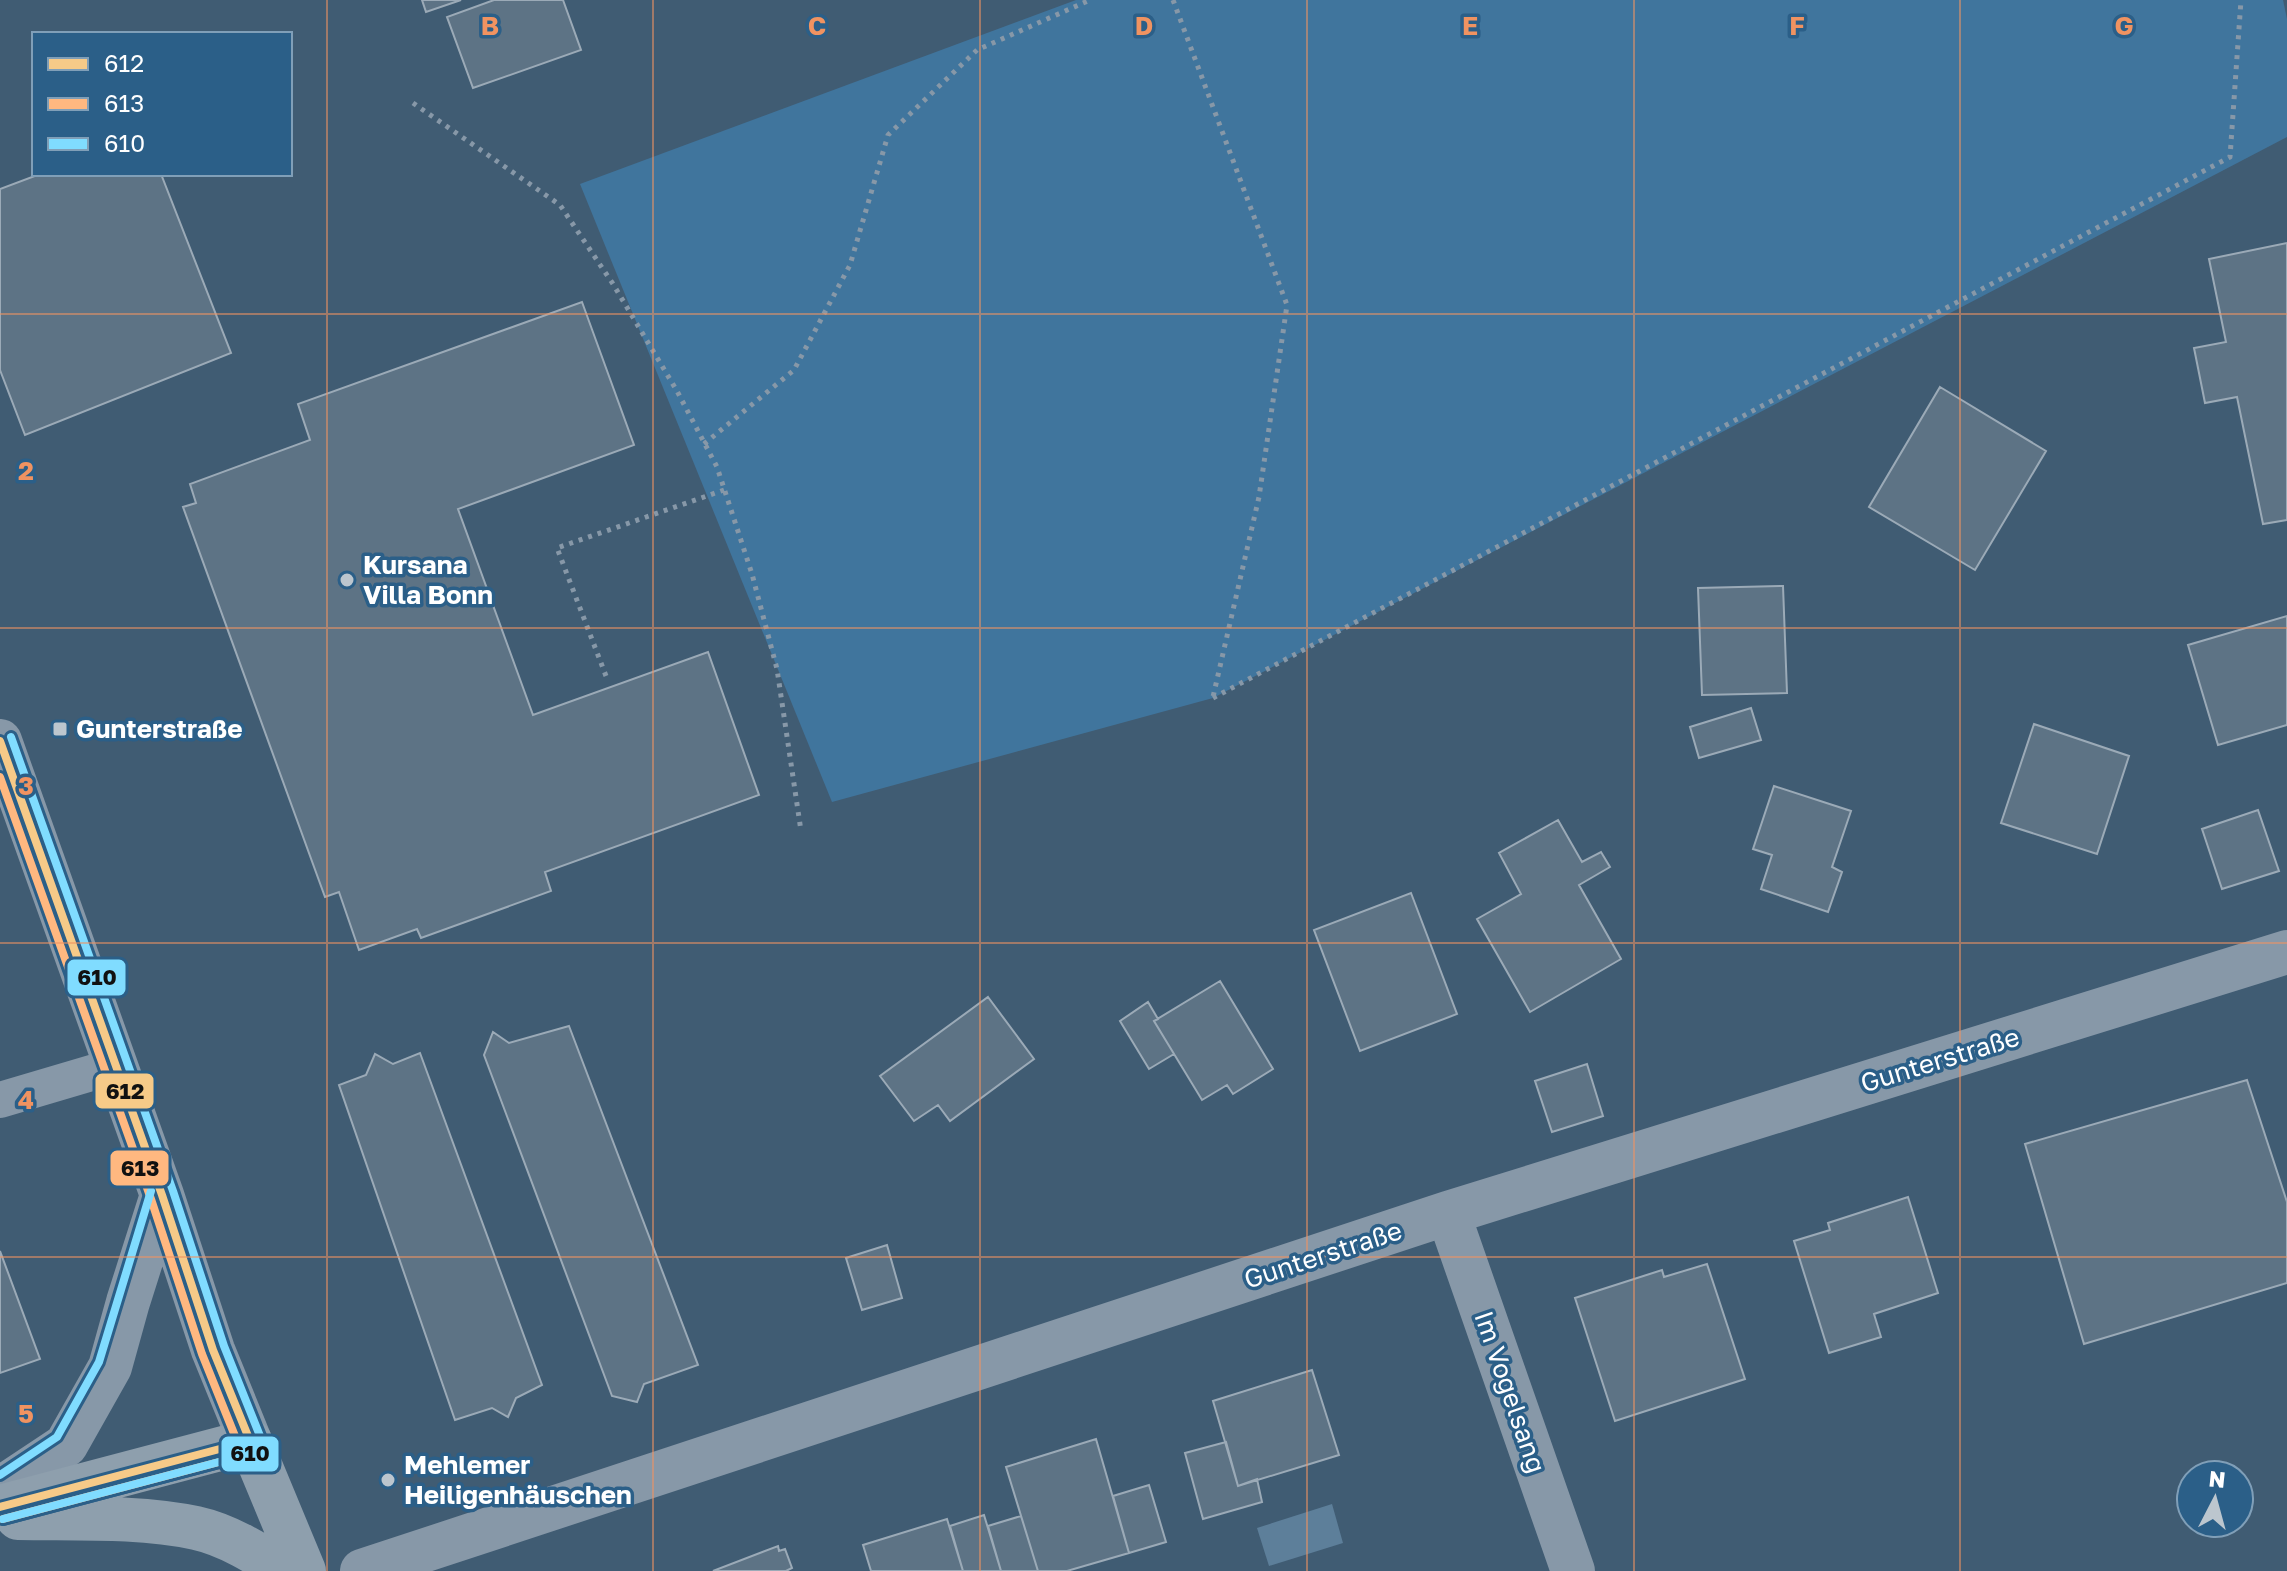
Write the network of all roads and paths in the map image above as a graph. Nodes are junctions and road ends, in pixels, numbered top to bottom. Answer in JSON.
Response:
{"nodes":[{"id":1,"x":1090,"y":0,"type":"edge"},
{"id":2,"x":1173,"y":0,"type":"edge"},
{"id":3,"x":2241,"y":0,"type":"edge"},
{"id":4,"x":413,"y":103,"type":"dead end"},
{"id":5,"x":704,"y":444,"type":"junction"},
{"id":6,"x":724,"y":490,"type":"junction"},
{"id":7,"x":606,"y":676,"type":"dead end"},
{"id":8,"x":0,"y":741,"type":"edge"},
{"id":9,"x":801,"y":831,"type":"dead end"},
{"id":10,"x":2287,"y":952,"type":"edge"},
{"id":11,"x":115,"y":1066,"type":"junction"},
{"id":12,"x":0,"y":1100,"type":"edge"},
{"id":13,"x":162,"y":1195,"type":"junction"},
{"id":14,"x":1448,"y":1213,"type":"junction"},
{"id":15,"x":250,"y":1441,"type":"junction"},
{"id":16,"x":0,"y":1489,"type":"edge"},
{"id":17,"x":0,"y":1507,"type":"edge"},
{"id":18,"x":0,"y":1518,"type":"edge"},
{"id":19,"x":284,"y":1571,"type":"edge"},
{"id":20,"x":304,"y":1571,"type":"edge"},
{"id":21,"x":362,"y":1571,"type":"edge"},
{"id":22,"x":1573,"y":1571,"type":"edge"}],
"edges":[{"from":1,"to":5,"type":"path"},
{"from":2,"to":3,"type":"path"},
{"from":4,"to":5,"type":"path"},
{"from":5,"to":6,"type":"path"},
{"from":6,"to":7,"type":"path"},
{"from":6,"to":9,"type":"path"},
{"from":8,"to":11,"type":"street"},
{"from":10,"to":14,"type":"street","name":"Gunterstraße"},
{"from":11,"to":12,"type":"lane"},
{"from":11,"to":13,"type":"street"},
{"from":13,"to":15,"type":"street"},
{"from":13,"to":16,"type":"street"},
{"from":14,"to":21,"type":"street","name":"Gunterstraße"},
{"from":14,"to":22,"type":"street","name":"Im Vogelsang"},
{"from":15,"to":17,"type":"main road"},
{"from":15,"to":20,"type":"main road"},
{"from":18,"to":19,"type":"main road"}]}
